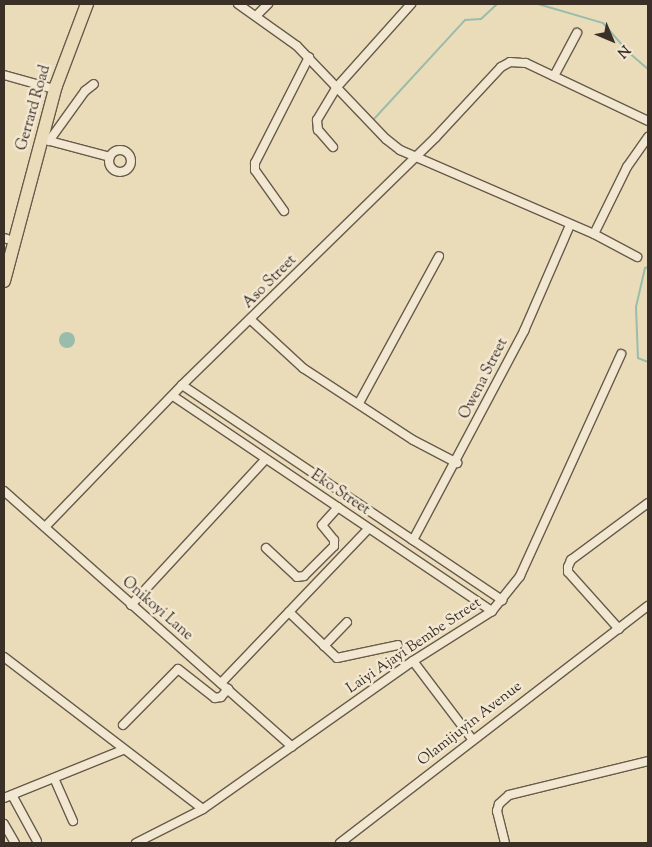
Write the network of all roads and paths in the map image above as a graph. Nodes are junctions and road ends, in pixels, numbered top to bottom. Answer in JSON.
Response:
{"nodes":[{"id":1,"x":77,"y":4,"type":"edge"},
{"id":2,"x":87,"y":4,"type":"edge"},
{"id":3,"x":238,"y":4,"type":"edge"},
{"id":4,"x":268,"y":4,"type":"edge"},
{"id":5,"x":411,"y":4,"type":"edge"},
{"id":6,"x":257,"y":15,"type":"junction"},
{"id":7,"x":577,"y":33,"type":"dead end"},
{"id":8,"x":309,"y":56,"type":"junction"},
{"id":9,"x":4,"y":75,"type":"edge"},
{"id":10,"x":554,"y":76,"type":"junction"},
{"id":11,"x":94,"y":84,"type":"dead end"},
{"id":12,"x":47,"y":86,"type":"junction"},
{"id":13,"x":336,"y":88,"type":"junction"},
{"id":14,"x":648,"y":121,"type":"edge"},
{"id":15,"x":648,"y":137,"type":"edge"},
{"id":16,"x":46,"y":140,"type":"junction"},
{"id":17,"x":333,"y":147,"type":"dead end"},
{"id":18,"x":415,"y":156,"type":"junction"},
{"id":19,"x":110,"y":158,"type":"dead end"},
{"id":20,"x":284,"y":212,"type":"dead end"},
{"id":21,"x":570,"y":225,"type":"junction"},
{"id":22,"x":594,"y":234,"type":"junction"},
{"id":23,"x":5,"y":242,"type":"edge"},
{"id":24,"x":439,"y":256,"type":"dead end"},
{"id":25,"x":637,"y":257,"type":"dead end"},
{"id":26,"x":4,"y":281,"type":"edge"},
{"id":27,"x":251,"y":320,"type":"junction"},
{"id":28,"x":621,"y":354,"type":"dead end"},
{"id":29,"x":182,"y":385,"type":"junction"},
{"id":30,"x":173,"y":396,"type":"junction"},
{"id":31,"x":360,"y":403,"type":"junction"},
{"id":32,"x":265,"y":460,"type":"junction"},
{"id":33,"x":457,"y":463,"type":"junction"},
{"id":34,"x":4,"y":491,"type":"edge"},
{"id":35,"x":648,"y":503,"type":"edge"},
{"id":36,"x":338,"y":507,"type":"junction"},
{"id":37,"x":45,"y":527,"type":"junction"},
{"id":38,"x":368,"y":529,"type":"junction"},
{"id":39,"x":413,"y":540,"type":"junction"},
{"id":40,"x":266,"y":548,"type":"dead end"},
{"id":41,"x":502,"y":600,"type":"junction"},
{"id":42,"x":132,"y":605,"type":"junction"},
{"id":43,"x":648,"y":606,"type":"edge"},
{"id":44,"x":492,"y":611,"type":"junction"},
{"id":45,"x":289,"y":612,"type":"junction"},
{"id":46,"x":347,"y":622,"type":"dead end"},
{"id":47,"x":619,"y":629,"type":"junction"},
{"id":48,"x":398,"y":645,"type":"dead end"},
{"id":49,"x":324,"y":646,"type":"junction"},
{"id":50,"x":4,"y":657,"type":"edge"},
{"id":51,"x":413,"y":660,"type":"junction"},
{"id":52,"x":221,"y":683,"type":"junction"},
{"id":53,"x":228,"y":689,"type":"junction"},
{"id":54,"x":123,"y":725,"type":"dead end"},
{"id":55,"x":472,"y":739,"type":"junction"},
{"id":56,"x":292,"y":747,"type":"junction"},
{"id":57,"x":124,"y":750,"type":"junction"},
{"id":58,"x":648,"y":762,"type":"edge"},
{"id":59,"x":54,"y":778,"type":"junction"},
{"id":60,"x":12,"y":795,"type":"junction"},
{"id":61,"x":4,"y":798,"type":"edge"},
{"id":62,"x":202,"y":809,"type":"junction"},
{"id":63,"x":72,"y":821,"type":"dead end"},
{"id":64,"x":4,"y":824,"type":"edge"},
{"id":65,"x":153,"y":835,"type":"junction"},
{"id":66,"x":37,"y":841,"type":"dead end"},
{"id":67,"x":15,"y":843,"type":"edge"},
{"id":68,"x":136,"y":843,"type":"edge"},
{"id":69,"x":157,"y":843,"type":"edge"},
{"id":70,"x":340,"y":843,"type":"edge"},
{"id":71,"x":504,"y":843,"type":"edge"}],
"edges":[{"from":1,"to":12,"type":"main road"},
{"from":2,"to":16,"type":"main road","name":"Gerrard Road"},
{"from":3,"to":6,"type":"street"},
{"from":4,"to":6,"type":"street"},
{"from":5,"to":13,"type":"street"},
{"from":6,"to":8,"type":"street"},
{"from":7,"to":10,"type":"street"},
{"from":8,"to":13,"type":"street"},
{"from":8,"to":20,"type":"street"},
{"from":9,"to":12,"type":"street"},
{"from":10,"to":14,"type":"street"},
{"from":10,"to":18,"type":"street","name":"Aso Street"},
{"from":11,"to":16,"type":"street"},
{"from":12,"to":23,"type":"main road"},
{"from":13,"to":17,"type":"street"},
{"from":13,"to":18,"type":"street"},
{"from":15,"to":22,"type":"street"},
{"from":16,"to":19,"type":"street"},
{"from":16,"to":26,"type":"main road","name":"Gerrard Road"},
{"from":18,"to":21,"type":"street"},
{"from":18,"to":27,"type":"street","name":"Aso Street"},
{"from":21,"to":22,"type":"street"},
{"from":21,"to":33,"type":"street","name":"Owena Street"},
{"from":22,"to":25,"type":"street"},
{"from":24,"to":31,"type":"street"},
{"from":27,"to":29,"type":"street","name":"Aso Street"},
{"from":27,"to":31,"type":"street"},
{"from":28,"to":41,"type":"street","name":"Laiyi Ajayi Bembe Street"},
{"from":29,"to":30,"type":"street","name":"Aso Street"},
{"from":29,"to":39,"type":"street","name":"Eko Street"},
{"from":30,"to":32,"type":"street","name":"Eko Street"},
{"from":30,"to":37,"type":"street","name":"Aso Street"},
{"from":31,"to":33,"type":"street"},
{"from":32,"to":36,"type":"street","name":"Eko Street"},
{"from":32,"to":42,"type":"street"},
{"from":33,"to":39,"type":"street","name":"Owena Street"},
{"from":34,"to":37,"type":"street","name":"Onikoyi Lane"},
{"from":35,"to":47,"type":"street"},
{"from":36,"to":38,"type":"street","name":"Eko Street"},
{"from":36,"to":40,"type":"street"},
{"from":37,"to":42,"type":"street","name":"Onikoyi Lane"},
{"from":38,"to":44,"type":"street","name":"Eko Street"},
{"from":38,"to":45,"type":"street"},
{"from":39,"to":41,"type":"street","name":"Eko Street"},
{"from":41,"to":44,"type":"street","name":"Laiyi Ajayi Bembe Street"},
{"from":42,"to":52,"type":"street","name":"Onikoyi Lane"},
{"from":43,"to":47,"type":"street","name":"Olamijuyin Avenue"},
{"from":44,"to":51,"type":"street","name":"Laiyi Ajayi Bembe Street"},
{"from":45,"to":49,"type":"street"},
{"from":45,"to":52,"type":"street"},
{"from":46,"to":49,"type":"street"},
{"from":47,"to":55,"type":"street","name":"Olamijuyin Avenue"},
{"from":48,"to":49,"type":"street"},
{"from":50,"to":57,"type":"street"},
{"from":51,"to":55,"type":"street"},
{"from":51,"to":56,"type":"street","name":"Laiyi Ajayi Bembe Street"},
{"from":52,"to":53,"type":"street","name":"Onikoyi Lane"},
{"from":53,"to":54,"type":"street"},
{"from":53,"to":56,"type":"street","name":"Onikoyi Lane"},
{"from":55,"to":70,"type":"street","name":"Olamijuyin Avenue"},
{"from":56,"to":62,"type":"street","name":"Laiyi Ajayi Bembe Street"},
{"from":57,"to":59,"type":"street"},
{"from":57,"to":62,"type":"street"},
{"from":58,"to":71,"type":"street"},
{"from":59,"to":60,"type":"street"},
{"from":59,"to":63,"type":"street"},
{"from":60,"to":61,"type":"street"},
{"from":60,"to":66,"type":"street"},
{"from":62,"to":65,"type":"street","name":"Laiyi Ajayi Bembe Street"},
{"from":64,"to":67,"type":"street"},
{"from":65,"to":68,"type":"street","name":"Laiyi Ajayi Bembe Street"},
{"from":65,"to":69,"type":"street"}]}
